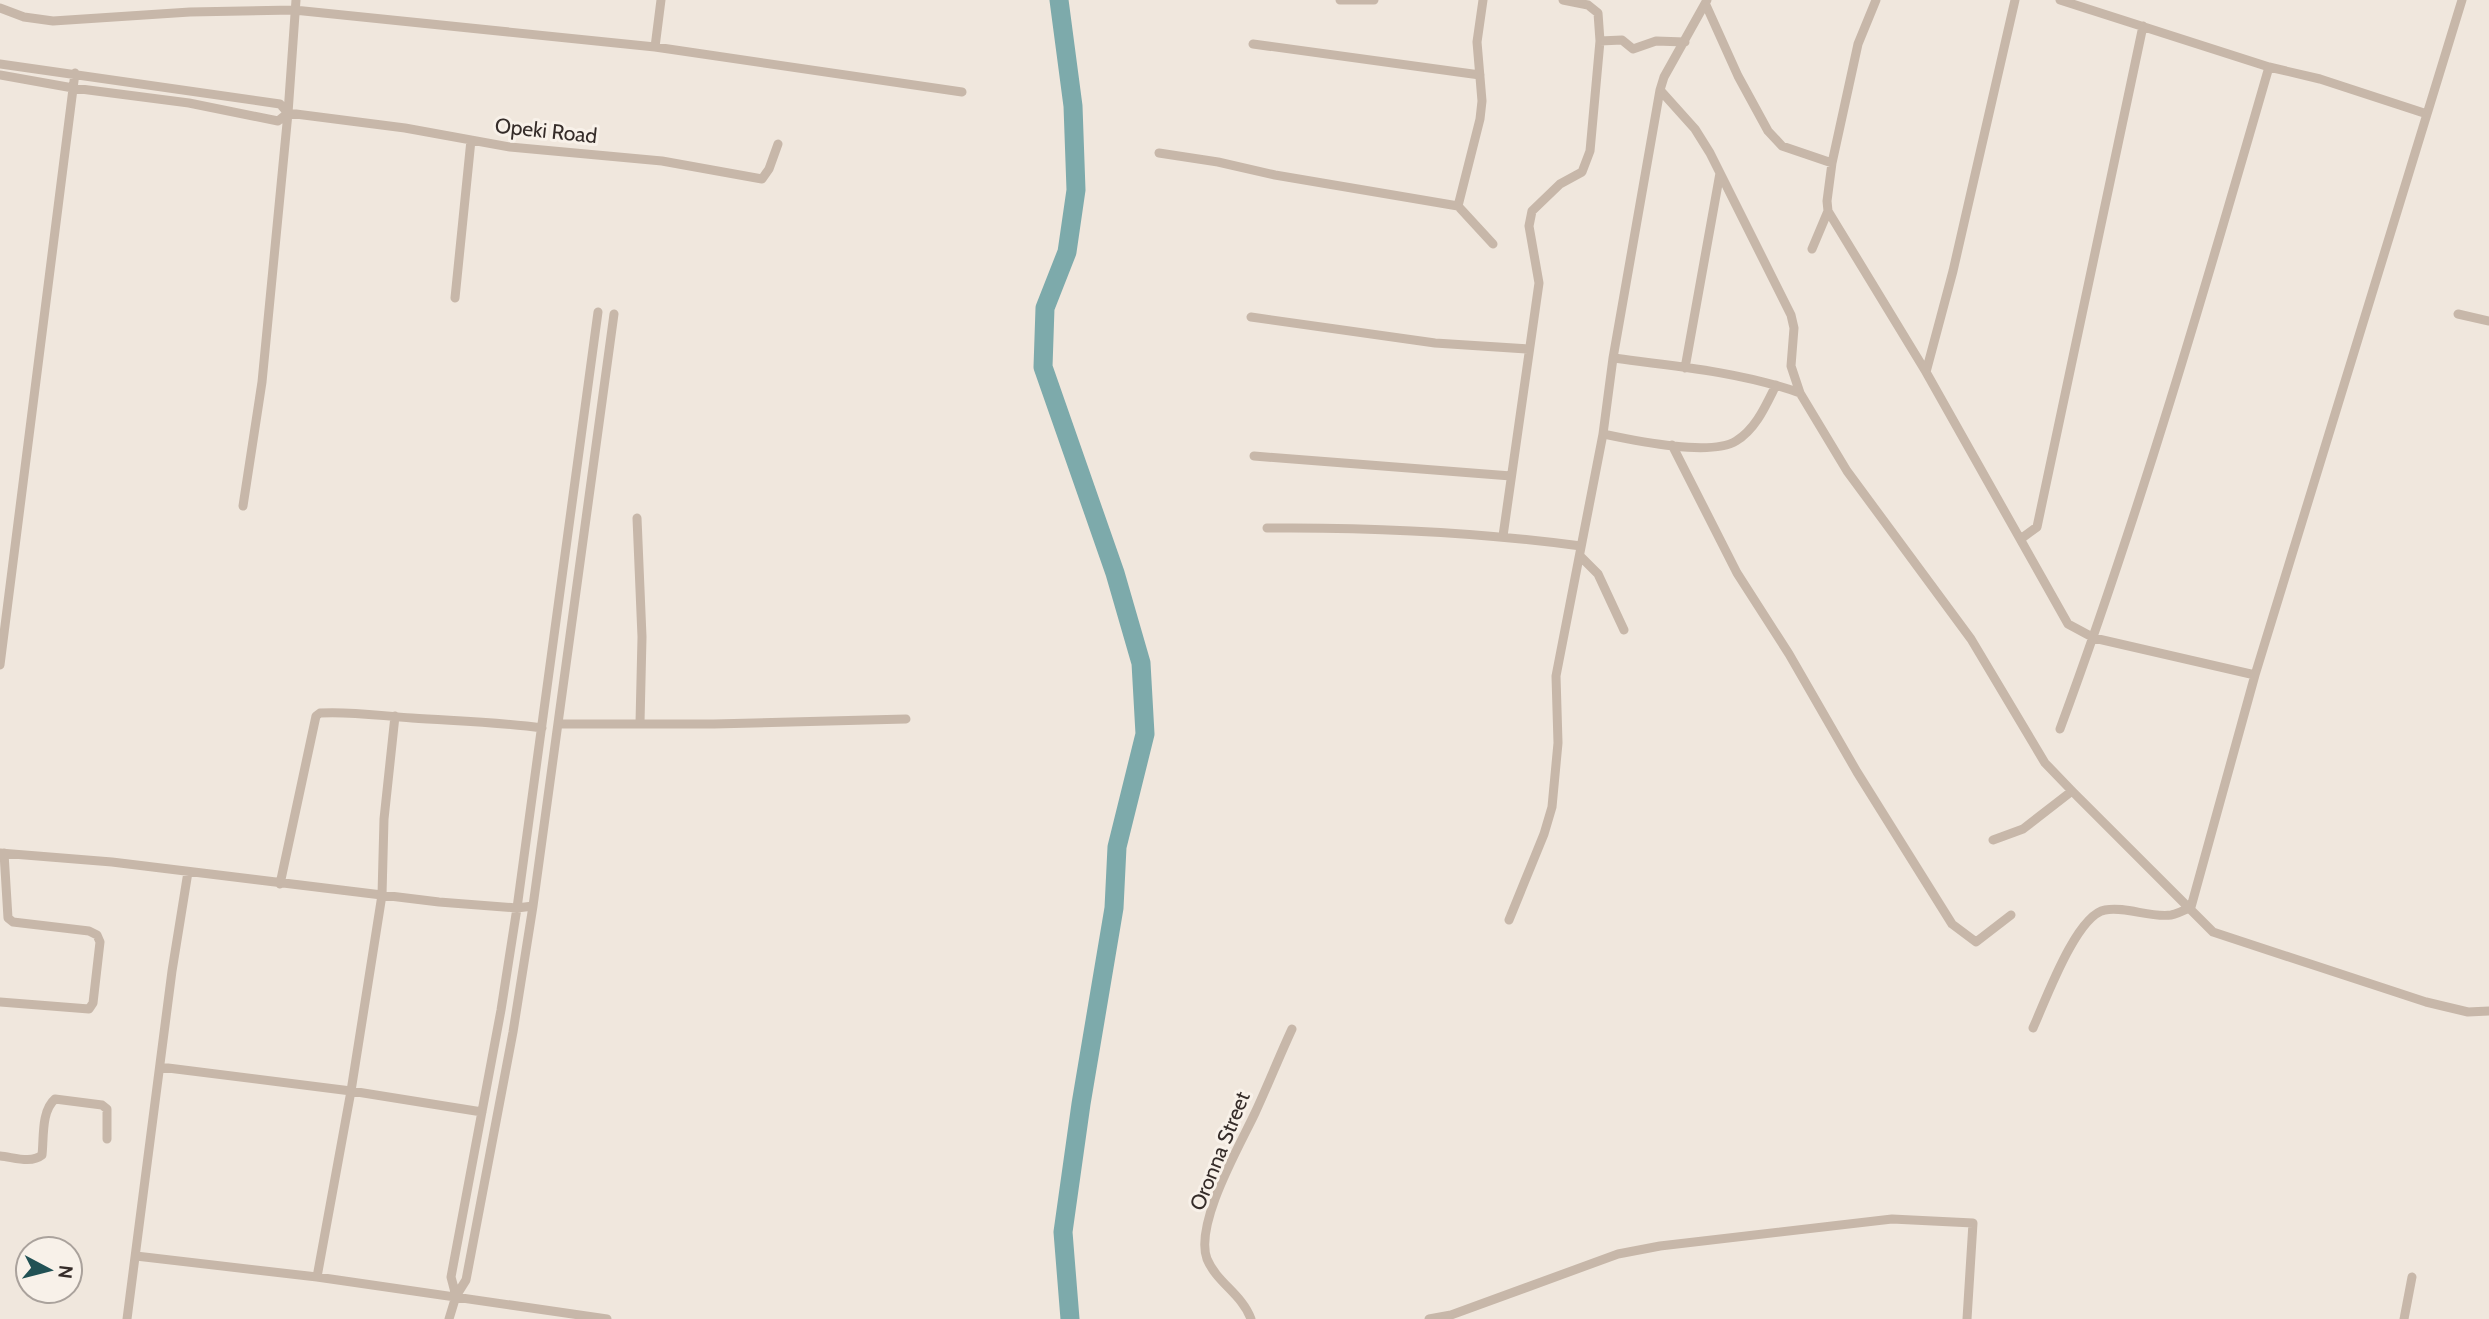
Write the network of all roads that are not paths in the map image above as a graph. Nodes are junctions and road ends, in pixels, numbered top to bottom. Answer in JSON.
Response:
{"nodes":[{"id":1,"x":661,"y":0,"type":"edge"},
{"id":2,"x":1340,"y":0,"type":"edge"},
{"id":3,"x":1374,"y":0,"type":"edge"},
{"id":4,"x":1483,"y":0,"type":"edge"},
{"id":5,"x":1563,"y":0,"type":"edge"},
{"id":6,"x":1876,"y":0,"type":"edge"},
{"id":7,"x":2015,"y":0,"type":"edge"},
{"id":8,"x":2060,"y":0,"type":"edge"},
{"id":9,"x":2462,"y":0,"type":"edge"},
{"id":10,"x":1706,"y":3,"type":"edge"},
{"id":11,"x":295,"y":5,"type":"edge"},
{"id":12,"x":0,"y":8,"type":"edge"},
{"id":13,"x":2143,"y":26,"type":"junction"},
{"id":14,"x":1600,"y":41,"type":"junction"},
{"id":15,"x":1685,"y":42,"type":"junction"},
{"id":16,"x":1252,"y":44,"type":"dead end"},
{"id":17,"x":655,"y":47,"type":"junction"},
{"id":18,"x":0,"y":64,"type":"edge"},
{"id":19,"x":2269,"y":67,"type":"junction"},
{"id":20,"x":75,"y":73,"type":"junction"},
{"id":21,"x":0,"y":75,"type":"edge"},
{"id":22,"x":1480,"y":75,"type":"junction"},
{"id":23,"x":73,"y":88,"type":"junction"},
{"id":24,"x":1660,"y":90,"type":"junction"},
{"id":25,"x":192,"y":91,"type":"junction"},
{"id":26,"x":962,"y":92,"type":"dead end"},
{"id":27,"x":189,"y":103,"type":"junction"},
{"id":28,"x":288,"y":113,"type":"junction"},
{"id":29,"x":2427,"y":114,"type":"junction"},
{"id":30,"x":471,"y":140,"type":"junction"},
{"id":31,"x":778,"y":144,"type":"dead end"},
{"id":32,"x":1159,"y":153,"type":"dead end"},
{"id":33,"x":1832,"y":163,"type":"junction"},
{"id":34,"x":1720,"y":173,"type":"junction"},
{"id":35,"x":1458,"y":206,"type":"junction"},
{"id":36,"x":1828,"y":211,"type":"junction"},
{"id":37,"x":1493,"y":244,"type":"dead end"},
{"id":38,"x":1812,"y":249,"type":"dead end"},
{"id":39,"x":455,"y":298,"type":"dead end"},
{"id":40,"x":598,"y":312,"type":"dead end"},
{"id":41,"x":614,"y":314,"type":"dead end"},
{"id":42,"x":2458,"y":314,"type":"dead end"},
{"id":43,"x":1251,"y":317,"type":"dead end"},
{"id":44,"x":2489,"y":321,"type":"edge"},
{"id":45,"x":1528,"y":349,"type":"junction"},
{"id":46,"x":1613,"y":358,"type":"junction"},
{"id":47,"x":1685,"y":368,"type":"junction"},
{"id":48,"x":1926,"y":372,"type":"junction"},
{"id":49,"x":1776,"y":385,"type":"junction"},
{"id":50,"x":1800,"y":393,"type":"junction"},
{"id":51,"x":1603,"y":434,"type":"junction"},
{"id":52,"x":1672,"y":446,"type":"junction"},
{"id":53,"x":1254,"y":456,"type":"dead end"},
{"id":54,"x":1511,"y":476,"type":"junction"},
{"id":55,"x":243,"y":506,"type":"dead end"},
{"id":56,"x":637,"y":518,"type":"dead end"},
{"id":57,"x":1268,"y":528,"type":"dead end"},
{"id":58,"x":1503,"y":536,"type":"junction"},
{"id":59,"x":2022,"y":538,"type":"junction"},
{"id":60,"x":1581,"y":546,"type":"junction"},
{"id":61,"x":1580,"y":556,"type":"junction"},
{"id":62,"x":1625,"y":630,"type":"dead end"},
{"id":63,"x":2094,"y":638,"type":"junction"},
{"id":64,"x":0,"y":664,"type":"edge"},
{"id":65,"x":2255,"y":675,"type":"junction"},
{"id":66,"x":395,"y":716,"type":"junction"},
{"id":67,"x":906,"y":719,"type":"dead end"},
{"id":68,"x":640,"y":723,"type":"junction"},
{"id":69,"x":559,"y":724,"type":"junction"},
{"id":70,"x":542,"y":728,"type":"junction"},
{"id":71,"x":2060,"y":729,"type":"dead end"},
{"id":72,"x":2072,"y":791,"type":"junction"},
{"id":73,"x":1993,"y":840,"type":"dead end"},
{"id":74,"x":2,"y":853,"type":"edge"},
{"id":75,"x":188,"y":872,"type":"junction"},
{"id":76,"x":280,"y":884,"type":"junction"},
{"id":77,"x":382,"y":895,"type":"junction"},
{"id":78,"x":533,"y":906,"type":"junction"},
{"id":79,"x":2191,"y":907,"type":"junction"},
{"id":80,"x":517,"y":908,"type":"junction"},
{"id":81,"x":2011,"y":915,"type":"dead end"},
{"id":82,"x":1509,"y":920,"type":"dead end"},
{"id":83,"x":0,"y":1002,"type":"edge"},
{"id":84,"x":2489,"y":1011,"type":"edge"},
{"id":85,"x":2033,"y":1028,"type":"dead end"},
{"id":86,"x":1292,"y":1029,"type":"dead end"},
{"id":87,"x":160,"y":1067,"type":"junction"},
{"id":88,"x":351,"y":1091,"type":"junction"},
{"id":89,"x":482,"y":1112,"type":"junction"},
{"id":90,"x":107,"y":1139,"type":"dead end"},
{"id":91,"x":0,"y":1156,"type":"edge"},
{"id":92,"x":136,"y":1256,"type":"junction"},
{"id":93,"x":2412,"y":1277,"type":"dead end"},
{"id":94,"x":317,"y":1278,"type":"junction"},
{"id":95,"x":456,"y":1296,"type":"junction"},
{"id":96,"x":127,"y":1319,"type":"edge"},
{"id":97,"x":449,"y":1319,"type":"edge"},
{"id":98,"x":607,"y":1319,"type":"edge"},
{"id":99,"x":1251,"y":1319,"type":"edge"},
{"id":100,"x":1429,"y":1319,"type":"edge"},
{"id":101,"x":1967,"y":1319,"type":"edge"},
{"id":102,"x":2404,"y":1319,"type":"edge"}],
"edges":[{"from":1,"to":17,"type":"street"},
{"from":2,"to":3,"type":"street"},
{"from":4,"to":22,"type":"street"},
{"from":5,"to":14,"type":"street"},
{"from":6,"to":33,"type":"street"},
{"from":7,"to":48,"type":"street"},
{"from":8,"to":13,"type":"street"},
{"from":9,"to":29,"type":"street"},
{"from":10,"to":15,"type":"street"},
{"from":10,"to":33,"type":"street"},
{"from":11,"to":12,"type":"street"},
{"from":11,"to":17,"type":"street"},
{"from":11,"to":28,"type":"street"},
{"from":13,"to":19,"type":"street"},
{"from":13,"to":59,"type":"street"},
{"from":14,"to":15,"type":"street"},
{"from":14,"to":45,"type":"street"},
{"from":15,"to":24,"type":"street"},
{"from":16,"to":22,"type":"street"},
{"from":17,"to":26,"type":"street"},
{"from":18,"to":20,"type":"street","name":"Opeki Road"},
{"from":19,"to":29,"type":"street"},
{"from":19,"to":63,"type":"street"},
{"from":20,"to":23,"type":"street"},
{"from":20,"to":25,"type":"street","name":"Opeki Road"},
{"from":21,"to":23,"type":"street","name":"Opeki Road"},
{"from":22,"to":35,"type":"street"},
{"from":23,"to":27,"type":"street","name":"Opeki Road"},
{"from":23,"to":64,"type":"street"},
{"from":24,"to":34,"type":"street"},
{"from":24,"to":46,"type":"street"},
{"from":25,"to":27,"type":"street"},
{"from":25,"to":28,"type":"street","name":"Opeki Road"},
{"from":27,"to":28,"type":"street","name":"Opeki Road"},
{"from":28,"to":30,"type":"street","name":"Opeki Road"},
{"from":28,"to":55,"type":"street"},
{"from":29,"to":65,"type":"street"},
{"from":30,"to":31,"type":"street","name":"Opeki Road"},
{"from":30,"to":39,"type":"street"},
{"from":32,"to":35,"type":"street"},
{"from":33,"to":36,"type":"street"},
{"from":34,"to":47,"type":"street"},
{"from":34,"to":50,"type":"street"},
{"from":35,"to":37,"type":"street"},
{"from":36,"to":38,"type":"street"},
{"from":36,"to":48,"type":"street"},
{"from":40,"to":70,"type":"street"},
{"from":41,"to":69,"type":"street"},
{"from":42,"to":44,"type":"street"},
{"from":43,"to":45,"type":"street"},
{"from":45,"to":54,"type":"street"},
{"from":46,"to":47,"type":"street"},
{"from":46,"to":51,"type":"street"},
{"from":47,"to":49,"type":"street"},
{"from":48,"to":59,"type":"street"},
{"from":49,"to":50,"type":"street"},
{"from":49,"to":52,"type":"street"},
{"from":50,"to":72,"type":"street"},
{"from":51,"to":52,"type":"street"},
{"from":51,"to":60,"type":"street"},
{"from":52,"to":81,"type":"street"},
{"from":53,"to":54,"type":"street"},
{"from":54,"to":58,"type":"street"},
{"from":56,"to":68,"type":"street"},
{"from":57,"to":58,"type":"street"},
{"from":58,"to":60,"type":"street"},
{"from":59,"to":63,"type":"street"},
{"from":60,"to":61,"type":"street"},
{"from":61,"to":62,"type":"street"},
{"from":61,"to":82,"type":"street"},
{"from":63,"to":65,"type":"street"},
{"from":63,"to":71,"type":"street"},
{"from":65,"to":79,"type":"street"},
{"from":66,"to":70,"type":"street"},
{"from":66,"to":76,"type":"street"},
{"from":66,"to":77,"type":"street"},
{"from":67,"to":68,"type":"street"},
{"from":68,"to":69,"type":"street"},
{"from":69,"to":78,"type":"street"},
{"from":70,"to":80,"type":"street"},
{"from":72,"to":73,"type":"street"},
{"from":72,"to":79,"type":"street"},
{"from":74,"to":75,"type":"street"},
{"from":74,"to":83,"type":"street"},
{"from":75,"to":76,"type":"street"},
{"from":75,"to":87,"type":"street"},
{"from":76,"to":77,"type":"street"},
{"from":77,"to":80,"type":"street"},
{"from":77,"to":88,"type":"street"},
{"from":78,"to":80,"type":"street"},
{"from":78,"to":95,"type":"street"},
{"from":79,"to":84,"type":"street"},
{"from":79,"to":85,"type":"street"},
{"from":80,"to":89,"type":"street"},
{"from":86,"to":99,"type":"street","name":"Oronna Street"},
{"from":87,"to":88,"type":"street"},
{"from":87,"to":92,"type":"street"},
{"from":88,"to":89,"type":"street"},
{"from":88,"to":94,"type":"street"},
{"from":89,"to":95,"type":"street"},
{"from":90,"to":91,"type":"street"},
{"from":92,"to":94,"type":"street"},
{"from":92,"to":96,"type":"street"},
{"from":93,"to":102,"type":"street"},
{"from":94,"to":95,"type":"street"},
{"from":95,"to":97,"type":"street"},
{"from":95,"to":98,"type":"street"},
{"from":100,"to":101,"type":"street"}]}
